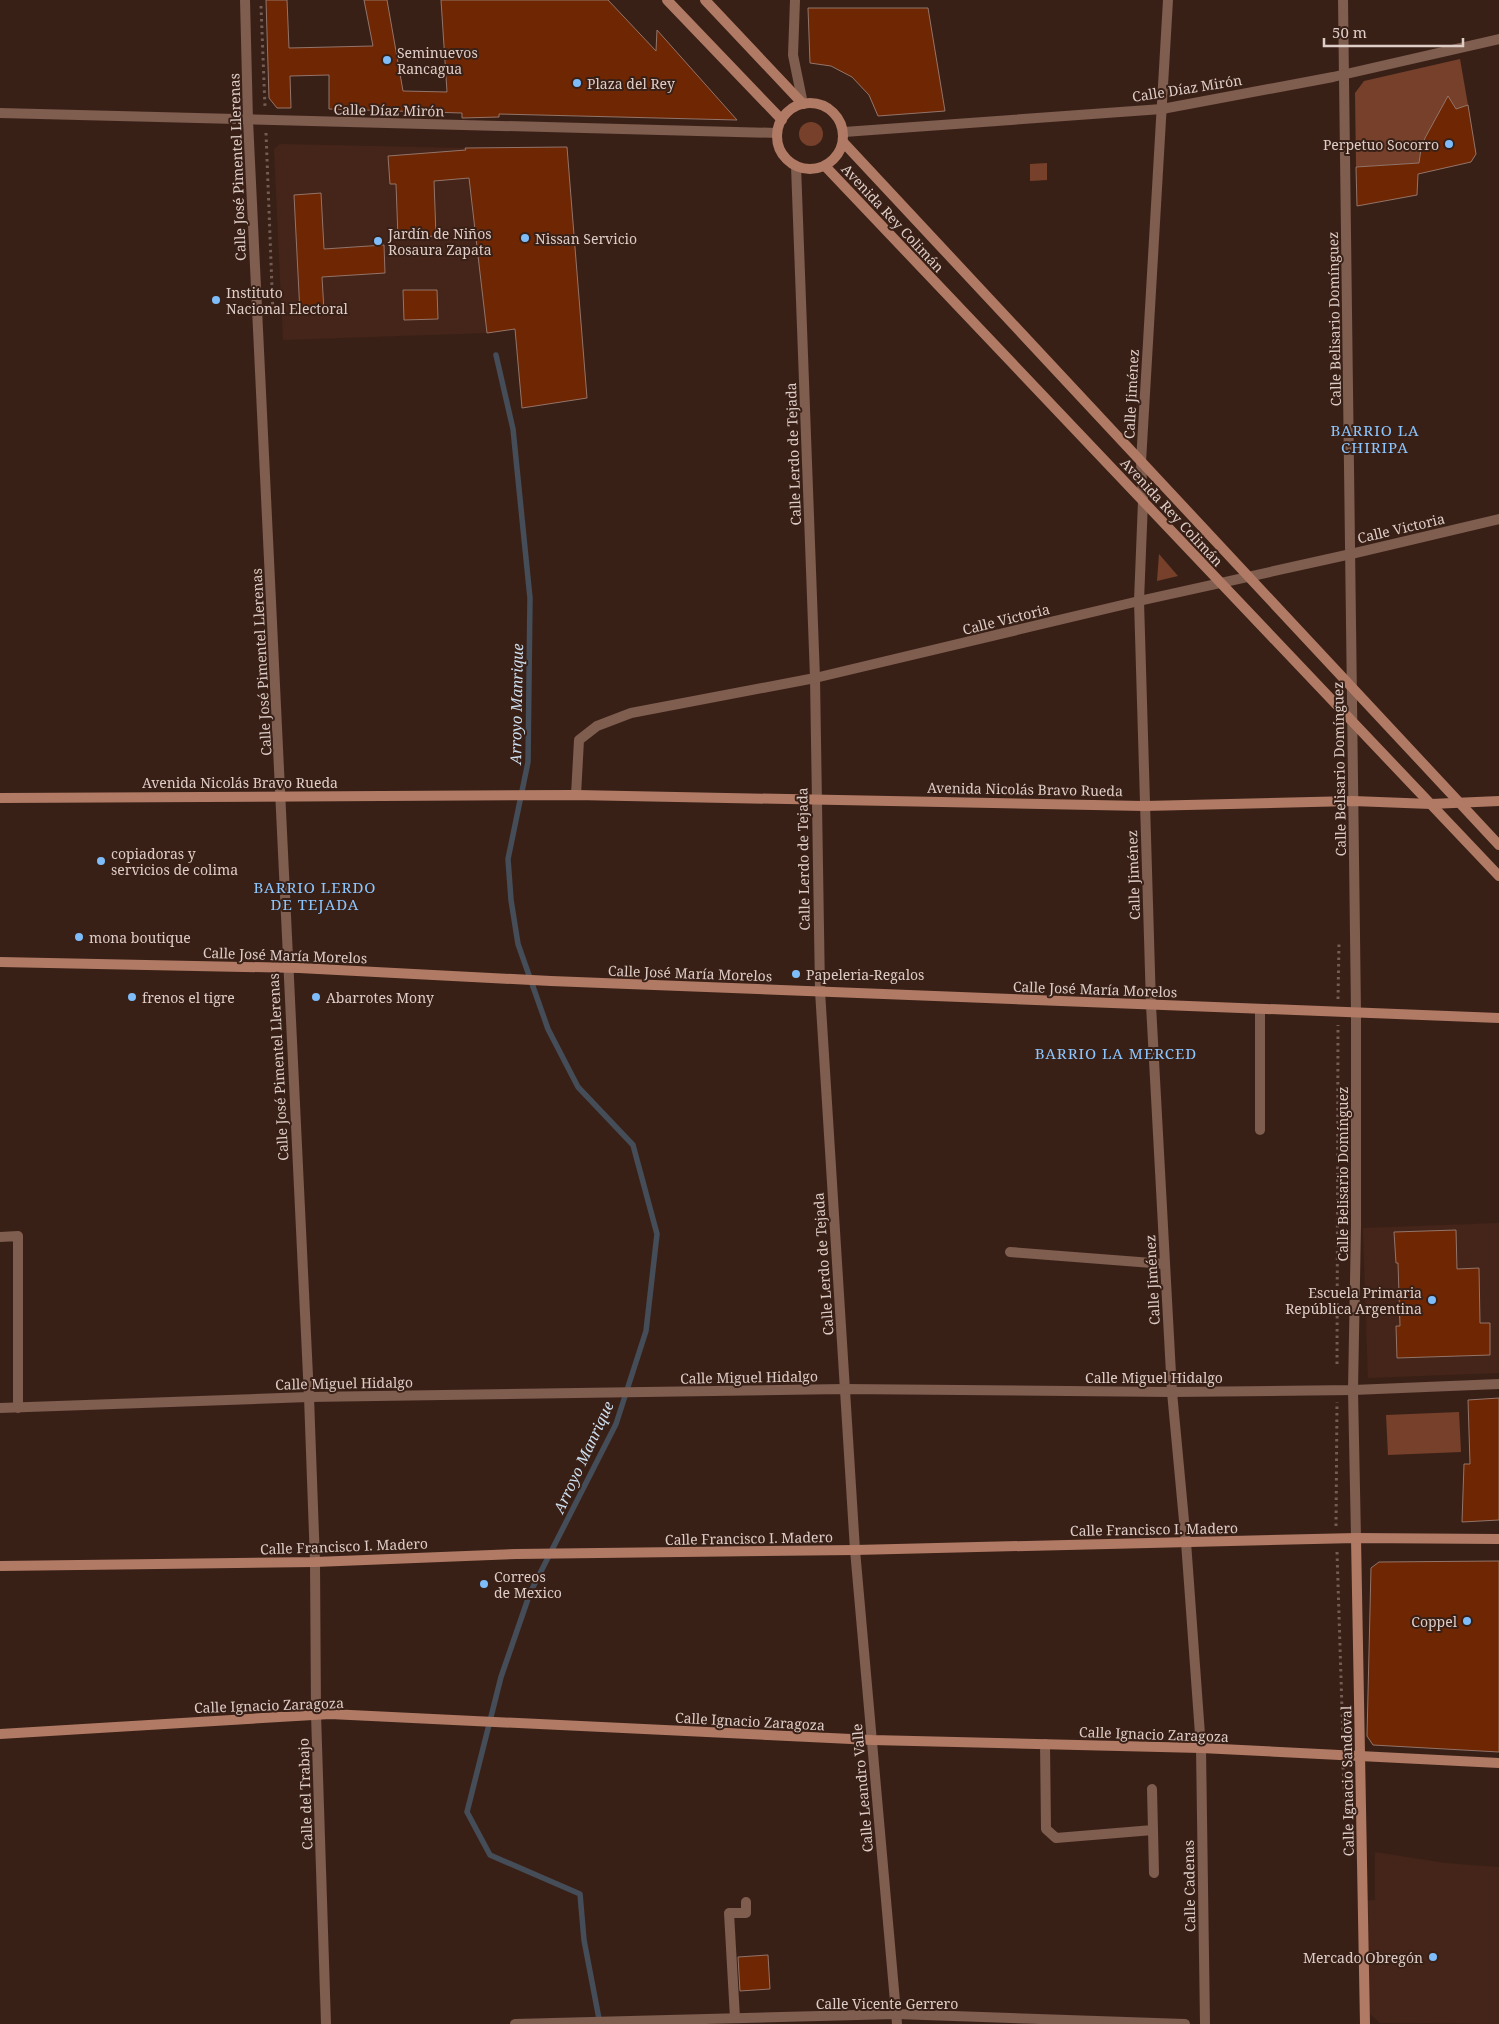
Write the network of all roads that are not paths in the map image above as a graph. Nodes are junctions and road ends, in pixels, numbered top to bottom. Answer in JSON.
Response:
{"nodes":[{"id":1,"x":245,"y":0,"type":"edge"},
{"id":2,"x":667,"y":0,"type":"edge"},
{"id":3,"x":705,"y":0,"type":"edge"},
{"id":4,"x":794,"y":0,"type":"edge"},
{"id":5,"x":1168,"y":0,"type":"edge"},
{"id":6,"x":1343,"y":0,"type":"edge"},
{"id":7,"x":1499,"y":39,"type":"edge"},
{"id":8,"x":1344,"y":74,"type":"junction"},
{"id":9,"x":803,"y":104,"type":"junction"},
{"id":10,"x":1162,"y":109,"type":"junction"},
{"id":11,"x":0,"y":113,"type":"edge"},
{"id":12,"x":248,"y":120,"type":"junction"},
{"id":13,"x":782,"y":120,"type":"junction"},
{"id":14,"x":778,"y":133,"type":"junction"},
{"id":15,"x":843,"y":137,"type":"junction"},
{"id":16,"x":796,"y":166,"type":"junction"},
{"id":17,"x":825,"y":166,"type":"junction"},
{"id":18,"x":1141,"y":462,"type":"junction"},
{"id":19,"x":1143,"y":501,"type":"junction"},
{"id":20,"x":1499,"y":519,"type":"edge"},
{"id":21,"x":1351,"y":554,"type":"junction"},
{"id":22,"x":1248,"y":576,"type":"junction"},
{"id":23,"x":1221,"y":583,"type":"junction"},
{"id":24,"x":1139,"y":601,"type":"junction"},
{"id":25,"x":815,"y":678,"type":"junction"},
{"id":26,"x":1351,"y":686,"type":"junction"},
{"id":27,"x":1352,"y":722,"type":"junction"},
{"id":28,"x":576,"y":795,"type":"junction"},
{"id":29,"x":281,"y":796,"type":"junction"},
{"id":30,"x":0,"y":798,"type":"edge"},
{"id":31,"x":816,"y":798,"type":"junction"},
{"id":32,"x":1353,"y":801,"type":"junction"},
{"id":33,"x":1499,"y":801,"type":"edge"},
{"id":34,"x":1460,"y":803,"type":"junction"},
{"id":35,"x":1430,"y":804,"type":"junction"},
{"id":36,"x":1144,"y":806,"type":"junction"},
{"id":37,"x":1499,"y":845,"type":"edge"},
{"id":38,"x":1499,"y":876,"type":"edge"},
{"id":39,"x":0,"y":962,"type":"edge"},
{"id":40,"x":287,"y":968,"type":"junction"},
{"id":41,"x":820,"y":992,"type":"junction"},
{"id":42,"x":1151,"y":1005,"type":"junction"},
{"id":43,"x":1260,"y":1009,"type":"junction"},
{"id":44,"x":1356,"y":1013,"type":"junction"},
{"id":45,"x":1499,"y":1018,"type":"edge"},
{"id":46,"x":1260,"y":1130,"type":"dead end"},
{"id":47,"x":0,"y":1237,"type":"edge"},
{"id":48,"x":1010,"y":1252,"type":"dead end"},
{"id":49,"x":1165,"y":1264,"type":"junction"},
{"id":50,"x":1499,"y":1384,"type":"edge"},
{"id":51,"x":844,"y":1389,"type":"junction"},
{"id":52,"x":1353,"y":1390,"type":"junction"},
{"id":53,"x":1172,"y":1392,"type":"junction"},
{"id":54,"x":309,"y":1397,"type":"junction"},
{"id":55,"x":0,"y":1408,"type":"edge"},
{"id":56,"x":18,"y":1408,"type":"junction"},
{"id":57,"x":1356,"y":1538,"type":"junction"},
{"id":58,"x":1499,"y":1539,"type":"edge"},
{"id":59,"x":1186,"y":1542,"type":"junction"},
{"id":60,"x":854,"y":1550,"type":"junction"},
{"id":61,"x":315,"y":1562,"type":"junction"},
{"id":62,"x":0,"y":1566,"type":"edge"},
{"id":63,"x":316,"y":1714,"type":"junction"},
{"id":64,"x":0,"y":1734,"type":"edge"},
{"id":65,"x":872,"y":1740,"type":"junction"},
{"id":66,"x":1046,"y":1744,"type":"junction"},
{"id":67,"x":1201,"y":1748,"type":"junction"},
{"id":68,"x":1360,"y":1756,"type":"junction"},
{"id":69,"x":1499,"y":1763,"type":"edge"},
{"id":70,"x":1152,"y":1789,"type":"dead end"},
{"id":71,"x":1153,"y":1830,"type":"junction"},
{"id":72,"x":1154,"y":1872,"type":"dead end"},
{"id":73,"x":746,"y":1902,"type":"dead end"},
{"id":74,"x":735,"y":2018,"type":"junction"},
{"id":75,"x":896,"y":2019,"type":"edge"},
{"id":76,"x":655,"y":2022,"type":"edge"},
{"id":77,"x":326,"y":2024,"type":"edge"},
{"id":78,"x":514,"y":2024,"type":"edge"},
{"id":79,"x":1185,"y":2024,"type":"edge"},
{"id":80,"x":1205,"y":2024,"type":"edge"},
{"id":81,"x":1365,"y":2024,"type":"edge"}],
"edges":[{"from":1,"to":12,"type":"street","name":"Calle José Pimentel Llerenas"},
{"from":2,"to":13,"type":"street"},
{"from":3,"to":9,"type":"street"},
{"from":4,"to":9,"type":"street"},
{"from":5,"to":10,"type":"street","name":"Calle Jiménez"},
{"from":6,"to":8,"type":"street","name":"Calle Belisario Domínguez"},
{"from":7,"to":8,"type":"street","name":"Calle Díaz Mirón"},
{"from":8,"to":10,"type":"street","name":"Calle Díaz Mirón"},
{"from":8,"to":21,"type":"street","name":"Calle Belisario Domínguez"},
{"from":9,"to":13,"type":"street"},
{"from":9,"to":15,"type":"street"},
{"from":10,"to":15,"type":"street","name":"Calle Díaz Mirón"},
{"from":10,"to":18,"type":"street","name":"Calle Jiménez"},
{"from":11,"to":12,"type":"street","name":"Calle Díaz Mirón"},
{"from":12,"to":14,"type":"street","name":"Calle Díaz Mirón"},
{"from":12,"to":29,"type":"street","name":"Calle José Pimentel Llerenas"},
{"from":13,"to":14,"type":"street"},
{"from":14,"to":16,"type":"street"},
{"from":15,"to":17,"type":"street"},
{"from":15,"to":18,"type":"street","name":"Avenida Rey Colimán"},
{"from":16,"to":17,"type":"street"},
{"from":16,"to":25,"type":"street","name":"Calle Lerdo de Tejada"},
{"from":17,"to":19,"type":"street","name":"Avenida Rey Colimán"},
{"from":18,"to":19,"type":"street","name":"Calle Jiménez"},
{"from":18,"to":22,"type":"street","name":"Avenida Rey Colimán"},
{"from":19,"to":23,"type":"street","name":"Avenida Rey Colimán"},
{"from":19,"to":24,"type":"street","name":"Calle Jiménez"},
{"from":20,"to":21,"type":"street","name":"Calle Victoria"},
{"from":21,"to":22,"type":"street","name":"Calle Victoria"},
{"from":21,"to":26,"type":"street","name":"Calle Belisario Domínguez"},
{"from":22,"to":23,"type":"street","name":"Calle Victoria"},
{"from":22,"to":26,"type":"street","name":"Avenida Rey Colimán"},
{"from":23,"to":24,"type":"street","name":"Calle Victoria"},
{"from":23,"to":27,"type":"street","name":"Avenida Rey Colimán"},
{"from":24,"to":25,"type":"street","name":"Calle Victoria"},
{"from":24,"to":36,"type":"street","name":"Calle Jiménez"},
{"from":25,"to":28,"type":"street","name":"Calle Victoria"},
{"from":25,"to":31,"type":"street","name":"Calle Lerdo de Tejada"},
{"from":26,"to":27,"type":"street","name":"Calle Belisario Domínguez"},
{"from":26,"to":34,"type":"street","name":"Avenida Rey Colimán"},
{"from":27,"to":32,"type":"street","name":"Calle Belisario Domínguez"},
{"from":27,"to":35,"type":"street","name":"Avenida Rey Colimán"},
{"from":28,"to":29,"type":"street","name":"Avenida Nicolás Bravo Rueda"},
{"from":28,"to":31,"type":"street","name":"Avenida Nicolás Bravo Rueda"},
{"from":29,"to":30,"type":"street","name":"Avenida Nicolás Bravo Rueda"},
{"from":29,"to":40,"type":"street","name":"Calle José Pimentel Llerenas"},
{"from":31,"to":36,"type":"street","name":"Avenida Nicolás Bravo Rueda"},
{"from":31,"to":41,"type":"street","name":"Calle Lerdo de Tejada"},
{"from":32,"to":35,"type":"street","name":"Avenida Nicolás Bravo Rueda"},
{"from":32,"to":36,"type":"street","name":"Avenida Nicolás Bravo Rueda"},
{"from":32,"to":44,"type":"street","name":"Calle Belisario Domínguez"},
{"from":33,"to":34,"type":"street","name":"Avenida Nicolás Bravo Rueda"},
{"from":34,"to":35,"type":"street","name":"Avenida Nicolás Bravo Rueda"},
{"from":34,"to":37,"type":"street","name":"Avenida Rey Colimán"},
{"from":35,"to":38,"type":"street","name":"Avenida Rey Colimán"},
{"from":36,"to":42,"type":"street","name":"Calle Jiménez"},
{"from":39,"to":40,"type":"street","name":"Calle José María Morelos"},
{"from":40,"to":41,"type":"street","name":"Calle José María Morelos"},
{"from":40,"to":54,"type":"street","name":"Calle José Pimentel Llerenas"},
{"from":41,"to":42,"type":"street","name":"Calle José María Morelos"},
{"from":41,"to":51,"type":"street","name":"Calle Lerdo de Tejada"},
{"from":42,"to":43,"type":"street","name":"Calle José María Morelos"},
{"from":42,"to":49,"type":"street","name":"Calle Jiménez"},
{"from":43,"to":44,"type":"street","name":"Calle José María Morelos"},
{"from":43,"to":46,"type":"street"},
{"from":44,"to":45,"type":"street","name":"Calle José María Morelos"},
{"from":44,"to":52,"type":"street","name":"Calle Belisario Domínguez"},
{"from":47,"to":56,"type":"street"},
{"from":48,"to":49,"type":"street"},
{"from":49,"to":53,"type":"street","name":"Calle Jiménez"},
{"from":50,"to":52,"type":"street","name":"Calle Miguel Hidalgo"},
{"from":51,"to":53,"type":"street","name":"Calle Miguel Hidalgo"},
{"from":51,"to":54,"type":"street","name":"Calle Miguel Hidalgo"},
{"from":51,"to":60,"type":"street","name":"Calle Lerdo de Tejada"},
{"from":52,"to":53,"type":"street","name":"Calle Miguel Hidalgo"},
{"from":52,"to":57,"type":"street","name":"Calle Belisario Domínguez"},
{"from":53,"to":59,"type":"street","name":"Calle Jiménez"},
{"from":54,"to":56,"type":"street","name":"Calle Miguel Hidalgo"},
{"from":54,"to":61,"type":"street","name":"Calle José Pimentel Llerenas"},
{"from":55,"to":56,"type":"street","name":"Calle Miguel Hidalgo"},
{"from":57,"to":58,"type":"street","name":"Calle Francisco I. Madero"},
{"from":57,"to":59,"type":"street","name":"Calle Francisco I. Madero"},
{"from":57,"to":68,"type":"street","name":"Calle Ignacio Sandoval"},
{"from":59,"to":60,"type":"street","name":"Calle Francisco I. Madero"},
{"from":59,"to":67,"type":"street","name":"Calle Jiménez"},
{"from":60,"to":61,"type":"street","name":"Calle Francisco I. Madero"},
{"from":60,"to":65,"type":"street","name":"Calle Leandro Valle"},
{"from":61,"to":62,"type":"street","name":"Calle Francisco I. Madero"},
{"from":61,"to":63,"type":"street","name":"Calle del Trabajo"},
{"from":63,"to":64,"type":"street","name":"Calle Ignacio Zaragoza"},
{"from":63,"to":65,"type":"street","name":"Calle Ignacio Zaragoza"},
{"from":63,"to":77,"type":"street","name":"Calle del Trabajo"},
{"from":65,"to":66,"type":"street","name":"Calle Ignacio Zaragoza"},
{"from":65,"to":75,"type":"street","name":"Calle Leandro Valle"},
{"from":66,"to":67,"type":"street","name":"Calle Ignacio Zaragoza"},
{"from":66,"to":71,"type":"street"},
{"from":67,"to":68,"type":"street","name":"Calle Ignacio Zaragoza"},
{"from":67,"to":80,"type":"street","name":"Calle Cadenas"},
{"from":68,"to":69,"type":"street","name":"Calle Ignacio Zaragoza"},
{"from":68,"to":81,"type":"street","name":"Calle Ignacio Sandoval"},
{"from":70,"to":71,"type":"street"},
{"from":71,"to":72,"type":"street"},
{"from":73,"to":74,"type":"street"},
{"from":74,"to":75,"type":"street","name":"Calle Vicente Gerrero"},
{"from":74,"to":76,"type":"street","name":"Calle Vicente Gerrero"},
{"from":75,"to":79,"type":"street","name":"Calle Vicente Gerrero"},
{"from":76,"to":78,"type":"street","name":"Calle Vicente Gerrero"}]}
